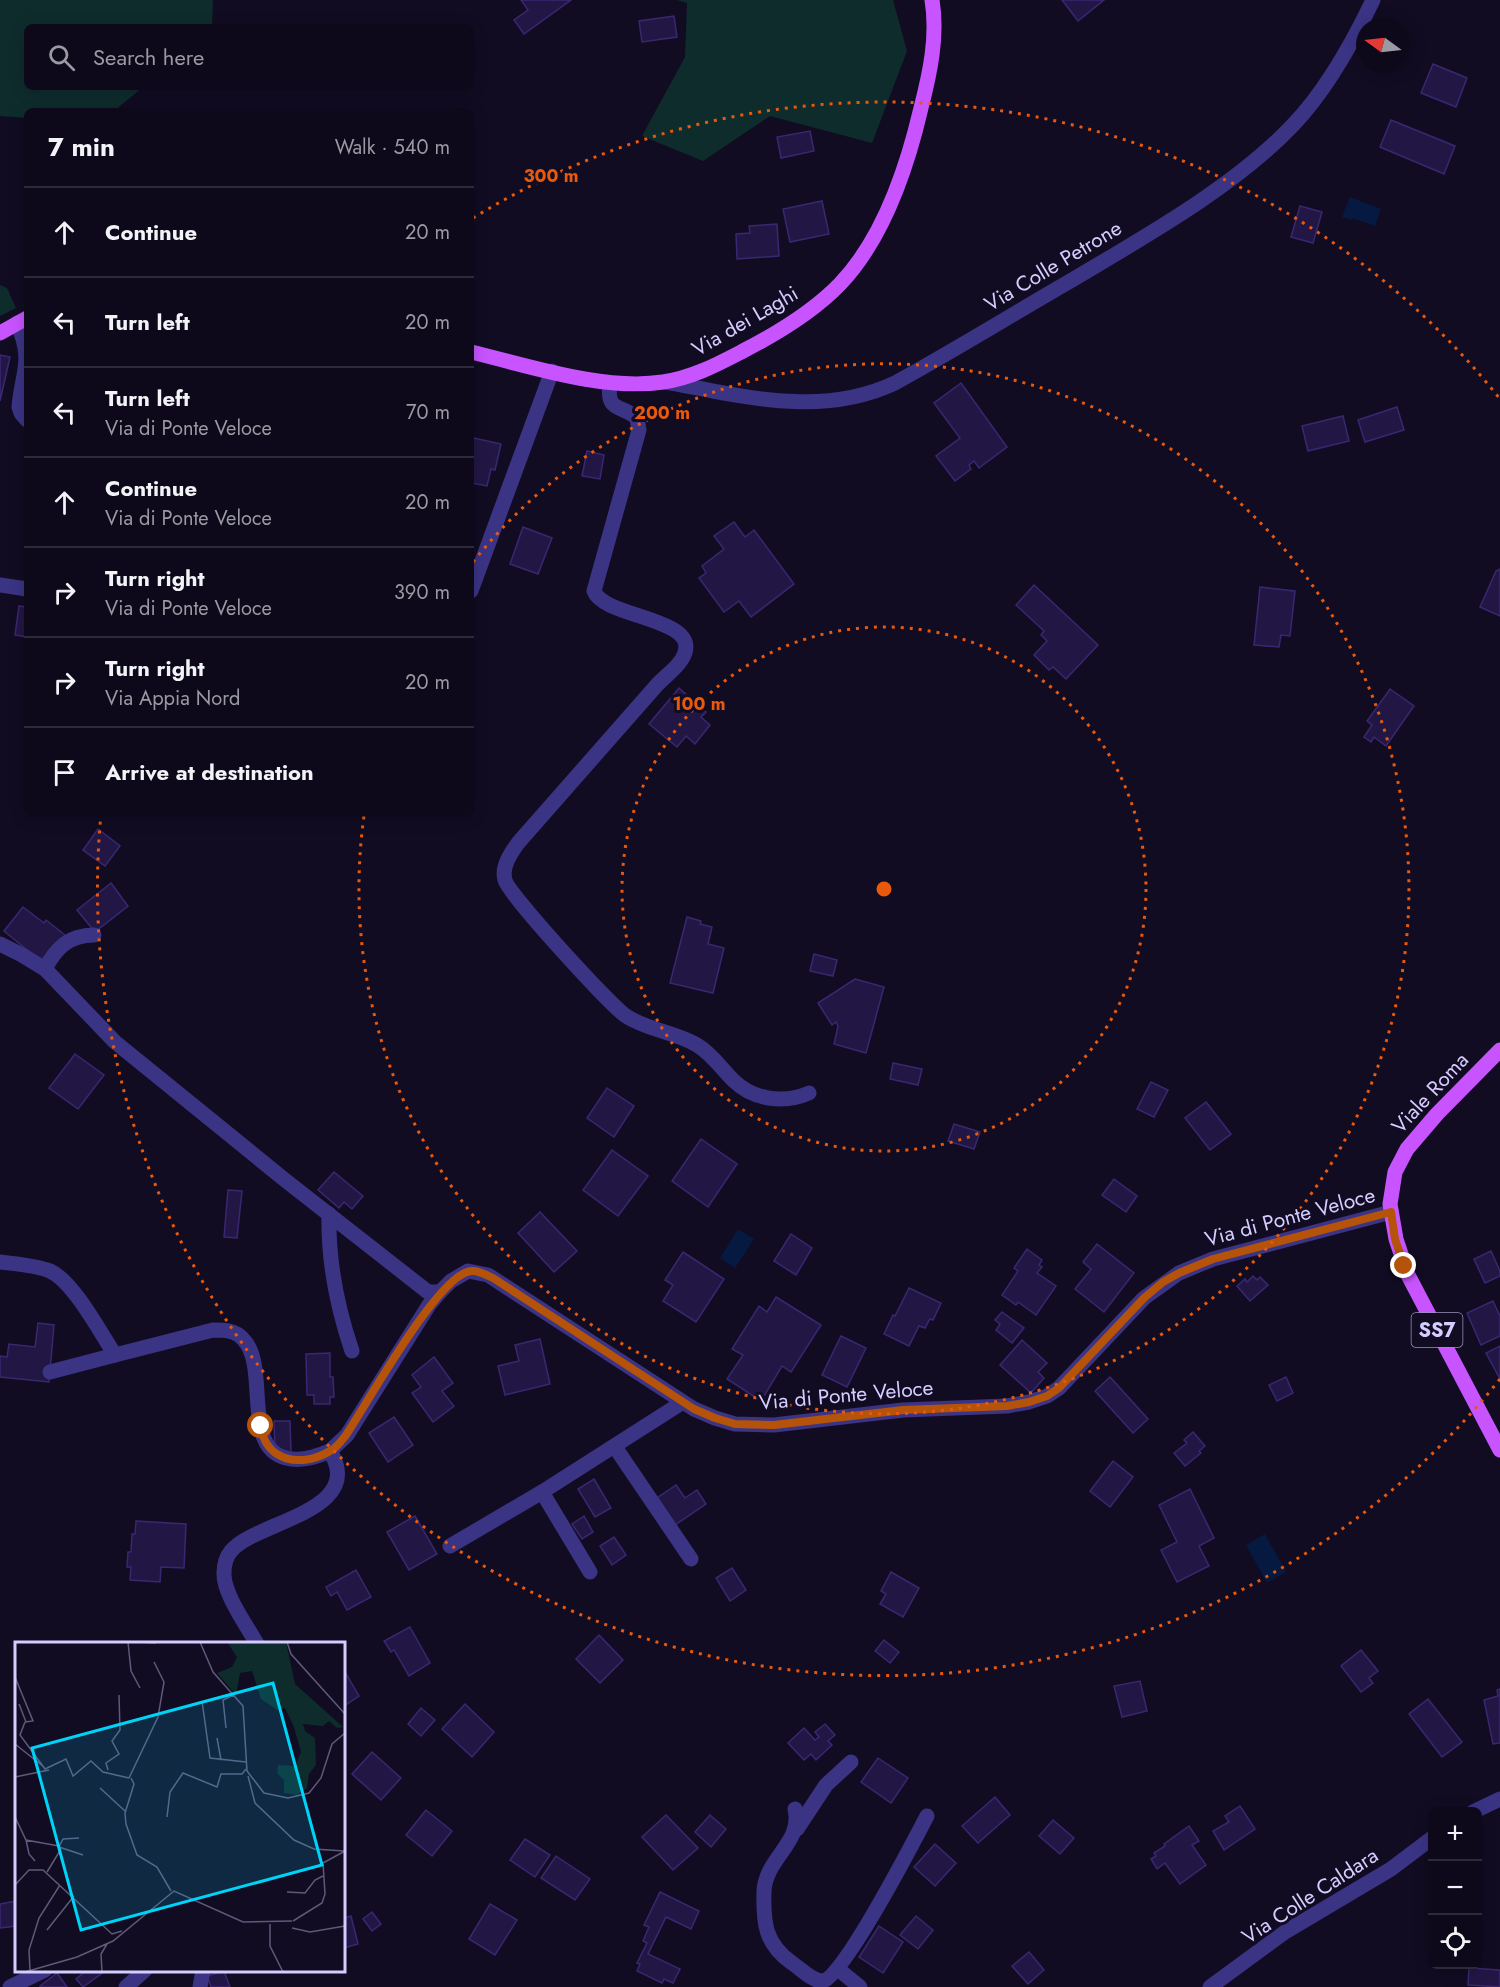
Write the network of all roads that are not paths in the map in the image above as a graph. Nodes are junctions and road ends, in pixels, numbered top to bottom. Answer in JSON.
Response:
{"nodes":[{"id":1,"x":932,"y":0,"type":"edge"},
{"id":2,"x":1372,"y":0,"type":"edge"},
{"id":3,"x":22,"y":321,"type":"edge"},
{"id":4,"x":0,"y":333,"type":"edge"},
{"id":5,"x":24,"y":339,"type":"edge"},
{"id":6,"x":474,"y":353,"type":"edge"},
{"id":7,"x":552,"y":371,"type":"junction"},
{"id":8,"x":24,"y":372,"type":"edge"},
{"id":9,"x":666,"y":382,"type":"junction"},
{"id":10,"x":610,"y":383,"type":"junction"},
{"id":11,"x":24,"y":416,"type":"edge"},
{"id":12,"x":477,"y":559,"type":"edge"},
{"id":13,"x":474,"y":575,"type":"edge"},
{"id":14,"x":0,"y":585,"type":"edge"},
{"id":15,"x":24,"y":589,"type":"edge"},
{"id":16,"x":94,"y":935,"type":"dead end"},
{"id":17,"x":0,"y":944,"type":"edge"},
{"id":18,"x":45,"y":969,"type":"junction"},
{"id":19,"x":1500,"y":1050,"type":"edge"},
{"id":20,"x":809,"y":1093,"type":"dead end"},
{"id":21,"x":1391,"y":1208,"type":"junction"},
{"id":22,"x":329,"y":1214,"type":"junction"},
{"id":23,"x":0,"y":1262,"type":"edge"},
{"id":24,"x":432,"y":1296,"type":"junction"},
{"id":25,"x":352,"y":1351,"type":"dead end"},
{"id":26,"x":115,"y":1355,"type":"junction"},
{"id":27,"x":50,"y":1372,"type":"dead end"},
{"id":28,"x":683,"y":1402,"type":"junction"},
{"id":29,"x":615,"y":1447,"type":"junction"},
{"id":30,"x":1500,"y":1450,"type":"edge"},
{"id":31,"x":330,"y":1451,"type":"junction"},
{"id":32,"x":542,"y":1492,"type":"junction"},
{"id":33,"x":450,"y":1546,"type":"dead end"},
{"id":34,"x":691,"y":1559,"type":"dead end"},
{"id":35,"x":590,"y":1572,"type":"dead end"},
{"id":36,"x":256,"y":1642,"type":"edge"},
{"id":37,"x":851,"y":1762,"type":"dead end"},
{"id":38,"x":1500,"y":1799,"type":"edge"},
{"id":39,"x":1482,"y":1808,"type":"edge"},
{"id":40,"x":795,"y":1809,"type":"dead end"},
{"id":41,"x":927,"y":1816,"type":"dead end"},
{"id":42,"x":795,"y":1831,"type":"junction"},
{"id":43,"x":1428,"y":1841,"type":"edge"},
{"id":44,"x":838,"y":1969,"type":"junction"},
{"id":45,"x":43,"y":1972,"type":"edge"},
{"id":46,"x":144,"y":1972,"type":"edge"},
{"id":47,"x":203,"y":1972,"type":"edge"},
{"id":48,"x":1234,"y":1980,"type":"edge"},
{"id":49,"x":814,"y":1983,"type":"edge"},
{"id":50,"x":10,"y":1987,"type":"edge"},
{"id":51,"x":126,"y":1987,"type":"edge"},
{"id":52,"x":200,"y":1987,"type":"edge"},
{"id":53,"x":860,"y":1987,"type":"edge"},
{"id":54,"x":1209,"y":1987,"type":"edge"}],
"edges":[{"from":1,"to":9,"type":"main road","name":"Via dei Laghi"},
{"from":2,"to":9,"type":"street","name":"Via Colle Petrone"},
{"from":3,"to":4,"type":"main road"},
{"from":3,"to":5,"type":"street"},
{"from":6,"to":7,"type":"main road","name":"Via dei Laghi"},
{"from":7,"to":10,"type":"main road","name":"Via dei Laghi"},
{"from":7,"to":12,"type":"street"},
{"from":8,"to":11,"type":"street"},
{"from":9,"to":10,"type":"main road","name":"Via dei Laghi"},
{"from":10,"to":20,"type":"street"},
{"from":12,"to":13,"type":"street"},
{"from":14,"to":15,"type":"street"},
{"from":16,"to":18,"type":"street"},
{"from":17,"to":18,"type":"street"},
{"from":18,"to":22,"type":"street"},
{"from":19,"to":21,"type":"main road","name":"Viale Roma","number":"SS7"},
{"from":21,"to":28,"type":"street","name":"Via di Ponte Veloce"},
{"from":21,"to":30,"type":"main road","number":"SS7"},
{"from":22,"to":24,"type":"street"},
{"from":22,"to":25,"type":"street"},
{"from":23,"to":26,"type":"street"},
{"from":24,"to":28,"type":"street","name":"Via di Ponte Veloce"},
{"from":24,"to":31,"type":"street","name":"Via di Ponte Veloce"},
{"from":26,"to":27,"type":"street"},
{"from":26,"to":31,"type":"street"},
{"from":28,"to":29,"type":"street"},
{"from":29,"to":32,"type":"street"},
{"from":29,"to":34,"type":"street"},
{"from":31,"to":36,"type":"street"},
{"from":32,"to":33,"type":"street"},
{"from":32,"to":35,"type":"street"},
{"from":37,"to":42,"type":"street"},
{"from":38,"to":39,"type":"street"},
{"from":40,"to":42,"type":"street"},
{"from":41,"to":44,"type":"street"},
{"from":42,"to":49,"type":"street"},
{"from":43,"to":48,"type":"street","name":"Via Colle Caldara"},
{"from":44,"to":49,"type":"street"},
{"from":44,"to":53,"type":"street"},
{"from":45,"to":50,"type":"street"},
{"from":46,"to":51,"type":"street"},
{"from":47,"to":52,"type":"street"},
{"from":48,"to":54,"type":"street","name":"Via Colle Caldara"}]}
